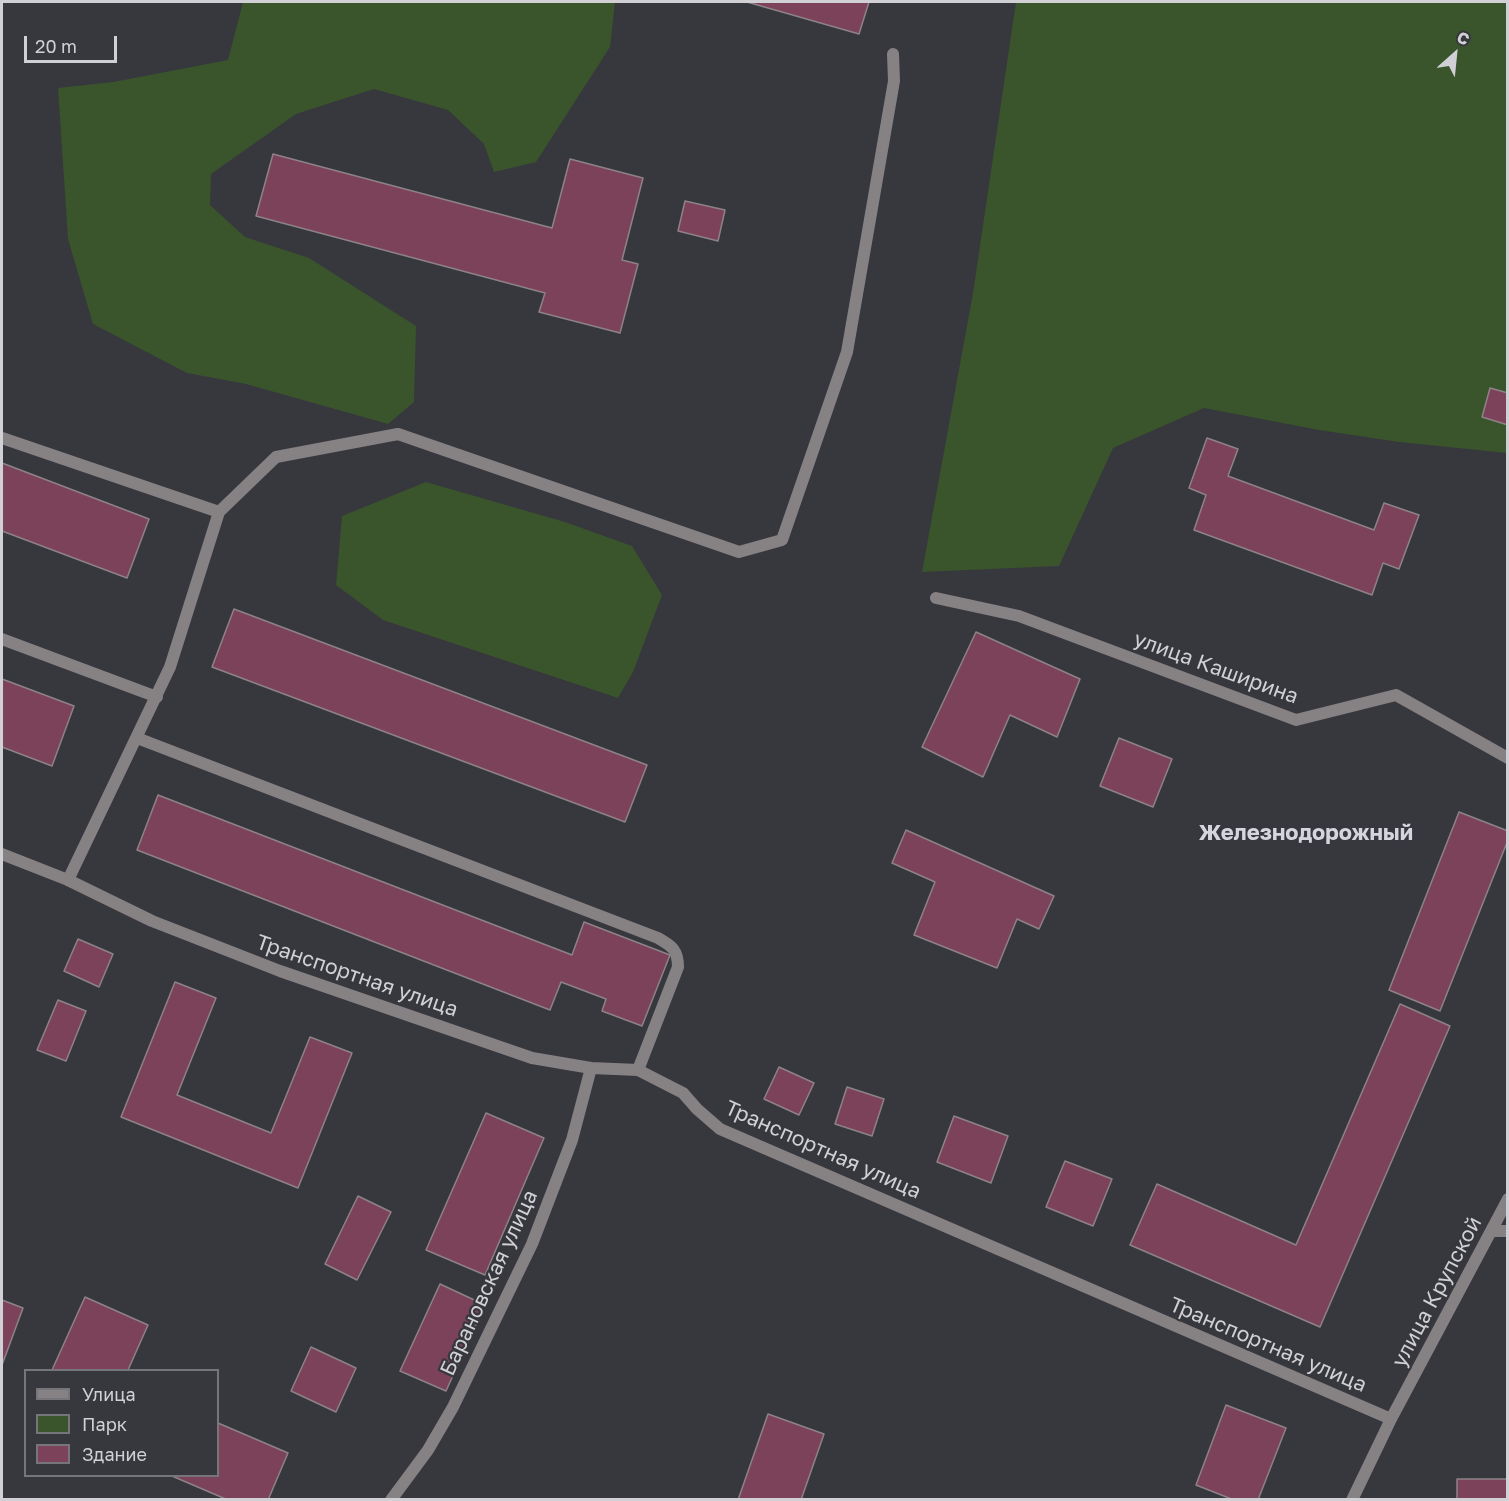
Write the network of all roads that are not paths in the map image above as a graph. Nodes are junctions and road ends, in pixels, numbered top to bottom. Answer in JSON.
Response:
{"nodes":[{"id":1,"x":893,"y":54,"type":"dead end"},
{"id":2,"x":2,"y":438,"type":"edge"},
{"id":3,"x":219,"y":512,"type":"junction"},
{"id":4,"x":936,"y":598,"type":"dead end"},
{"id":5,"x":2,"y":639,"type":"edge"},
{"id":6,"x":157,"y":697,"type":"junction"},
{"id":7,"x":137,"y":738,"type":"junction"},
{"id":8,"x":1508,"y":758,"type":"edge"},
{"id":9,"x":2,"y":854,"type":"edge"},
{"id":10,"x":68,"y":880,"type":"junction"},
{"id":11,"x":591,"y":1068,"type":"junction"},
{"id":12,"x":638,"y":1070,"type":"junction"},
{"id":13,"x":1508,"y":1199,"type":"edge"},
{"id":14,"x":1492,"y":1231,"type":"junction"},
{"id":15,"x":1508,"y":1231,"type":"edge"},
{"id":16,"x":1391,"y":1419,"type":"junction"},
{"id":17,"x":391,"y":1500,"type":"edge"},
{"id":18,"x":1352,"y":1500,"type":"edge"}],
"edges":[{"from":1,"to":3,"type":"street"},
{"from":2,"to":3,"type":"street"},
{"from":3,"to":6,"type":"street"},
{"from":4,"to":8,"type":"street","name":"улица Каширина"},
{"from":5,"to":6,"type":"street"},
{"from":6,"to":7,"type":"street"},
{"from":7,"to":10,"type":"street"},
{"from":7,"to":12,"type":"street"},
{"from":9,"to":10,"type":"street","name":"Транспортная улица"},
{"from":10,"to":11,"type":"street","name":"Транспортная улица"},
{"from":11,"to":12,"type":"street","name":"Транспортная улица"},
{"from":11,"to":17,"type":"street","name":"Барановская улица"},
{"from":12,"to":16,"type":"street","name":"Транспортная улица"},
{"from":13,"to":14,"type":"street","name":"улица Крупской"},
{"from":14,"to":15,"type":"street"},
{"from":14,"to":16,"type":"street","name":"улица Крупской"},
{"from":16,"to":18,"type":"street","name":"улица Крупской"}]}
